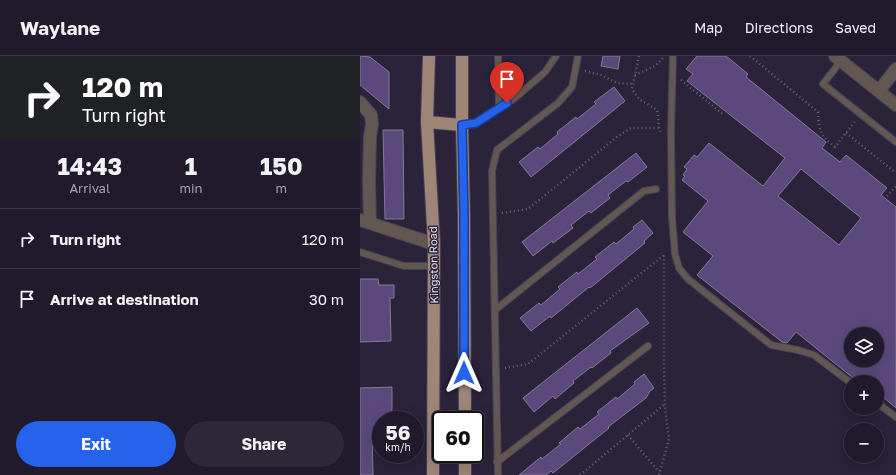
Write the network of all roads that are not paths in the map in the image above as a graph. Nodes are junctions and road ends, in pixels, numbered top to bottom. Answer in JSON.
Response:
{"nodes":[{"id":1,"x":429,"y":56,"type":"edge"},
{"id":2,"x":462,"y":56,"type":"edge"},
{"id":3,"x":498,"y":56,"type":"edge"},
{"id":4,"x":556,"y":56,"type":"edge"},
{"id":5,"x":578,"y":56,"type":"edge"},
{"id":6,"x":673,"y":56,"type":"edge"},
{"id":7,"x":838,"y":58,"type":"edge"},
{"id":8,"x":896,"y":70,"type":"edge"},
{"id":9,"x":879,"y":91,"type":"junction"},
{"id":10,"x":360,"y":102,"type":"edge"},
{"id":11,"x":896,"y":105,"type":"edge"},
{"id":12,"x":499,"y":109,"type":"junction"},
{"id":13,"x":428,"y":122,"type":"junction"},
{"id":14,"x":462,"y":125,"type":"junction"},
{"id":15,"x":896,"y":142,"type":"edge"},
{"id":16,"x":656,"y":189,"type":"dead end"},
{"id":17,"x":365,"y":221,"type":"edge"},
{"id":18,"x":434,"y":244,"type":"junction"},
{"id":19,"x":360,"y":252,"type":"edge"},
{"id":20,"x":434,"y":266,"type":"junction"},
{"id":21,"x":495,"y":310,"type":"junction"},
{"id":22,"x":648,"y":346,"type":"dead end"},
{"id":23,"x":844,"y":378,"type":"edge"},
{"id":24,"x":884,"y":408,"type":"edge"},
{"id":25,"x":464,"y":411,"type":"edge"},
{"id":26,"x":896,"y":417,"type":"edge"},
{"id":27,"x":497,"y":462,"type":"junction"},
{"id":28,"x":465,"y":463,"type":"edge"},
{"id":29,"x":433,"y":475,"type":"edge"},
{"id":30,"x":465,"y":475,"type":"edge"},
{"id":31,"x":498,"y":475,"type":"edge"}],
"edges":[{"from":1,"to":13,"type":"main road","name":"Kingston Road"},
{"from":2,"to":14,"type":"main road"},
{"from":3,"to":12,"type":"lane"},
{"from":4,"to":12,"type":"lane"},
{"from":5,"to":21,"type":"lane"},
{"from":6,"to":23,"type":"lane"},
{"from":7,"to":9,"type":"street"},
{"from":7,"to":15,"type":"lane"},
{"from":8,"to":9,"type":"street"},
{"from":9,"to":11,"type":"street"},
{"from":10,"to":17,"type":"street"},
{"from":12,"to":14,"type":"lane"},
{"from":13,"to":14,"type":"main road"},
{"from":13,"to":18,"type":"main road","name":"Kingston Road"},
{"from":14,"to":25,"type":"main road"},
{"from":16,"to":21,"type":"lane"},
{"from":17,"to":18,"type":"street"},
{"from":18,"to":20,"type":"main road","name":"Kingston Road"},
{"from":19,"to":20,"type":"lane"},
{"from":20,"to":29,"type":"main road","name":"Kingston Road"},
{"from":21,"to":27,"type":"lane"},
{"from":22,"to":27,"type":"lane"},
{"from":24,"to":26,"type":"lane"},
{"from":27,"to":31,"type":"lane"},
{"from":28,"to":30,"type":"main road"}]}
